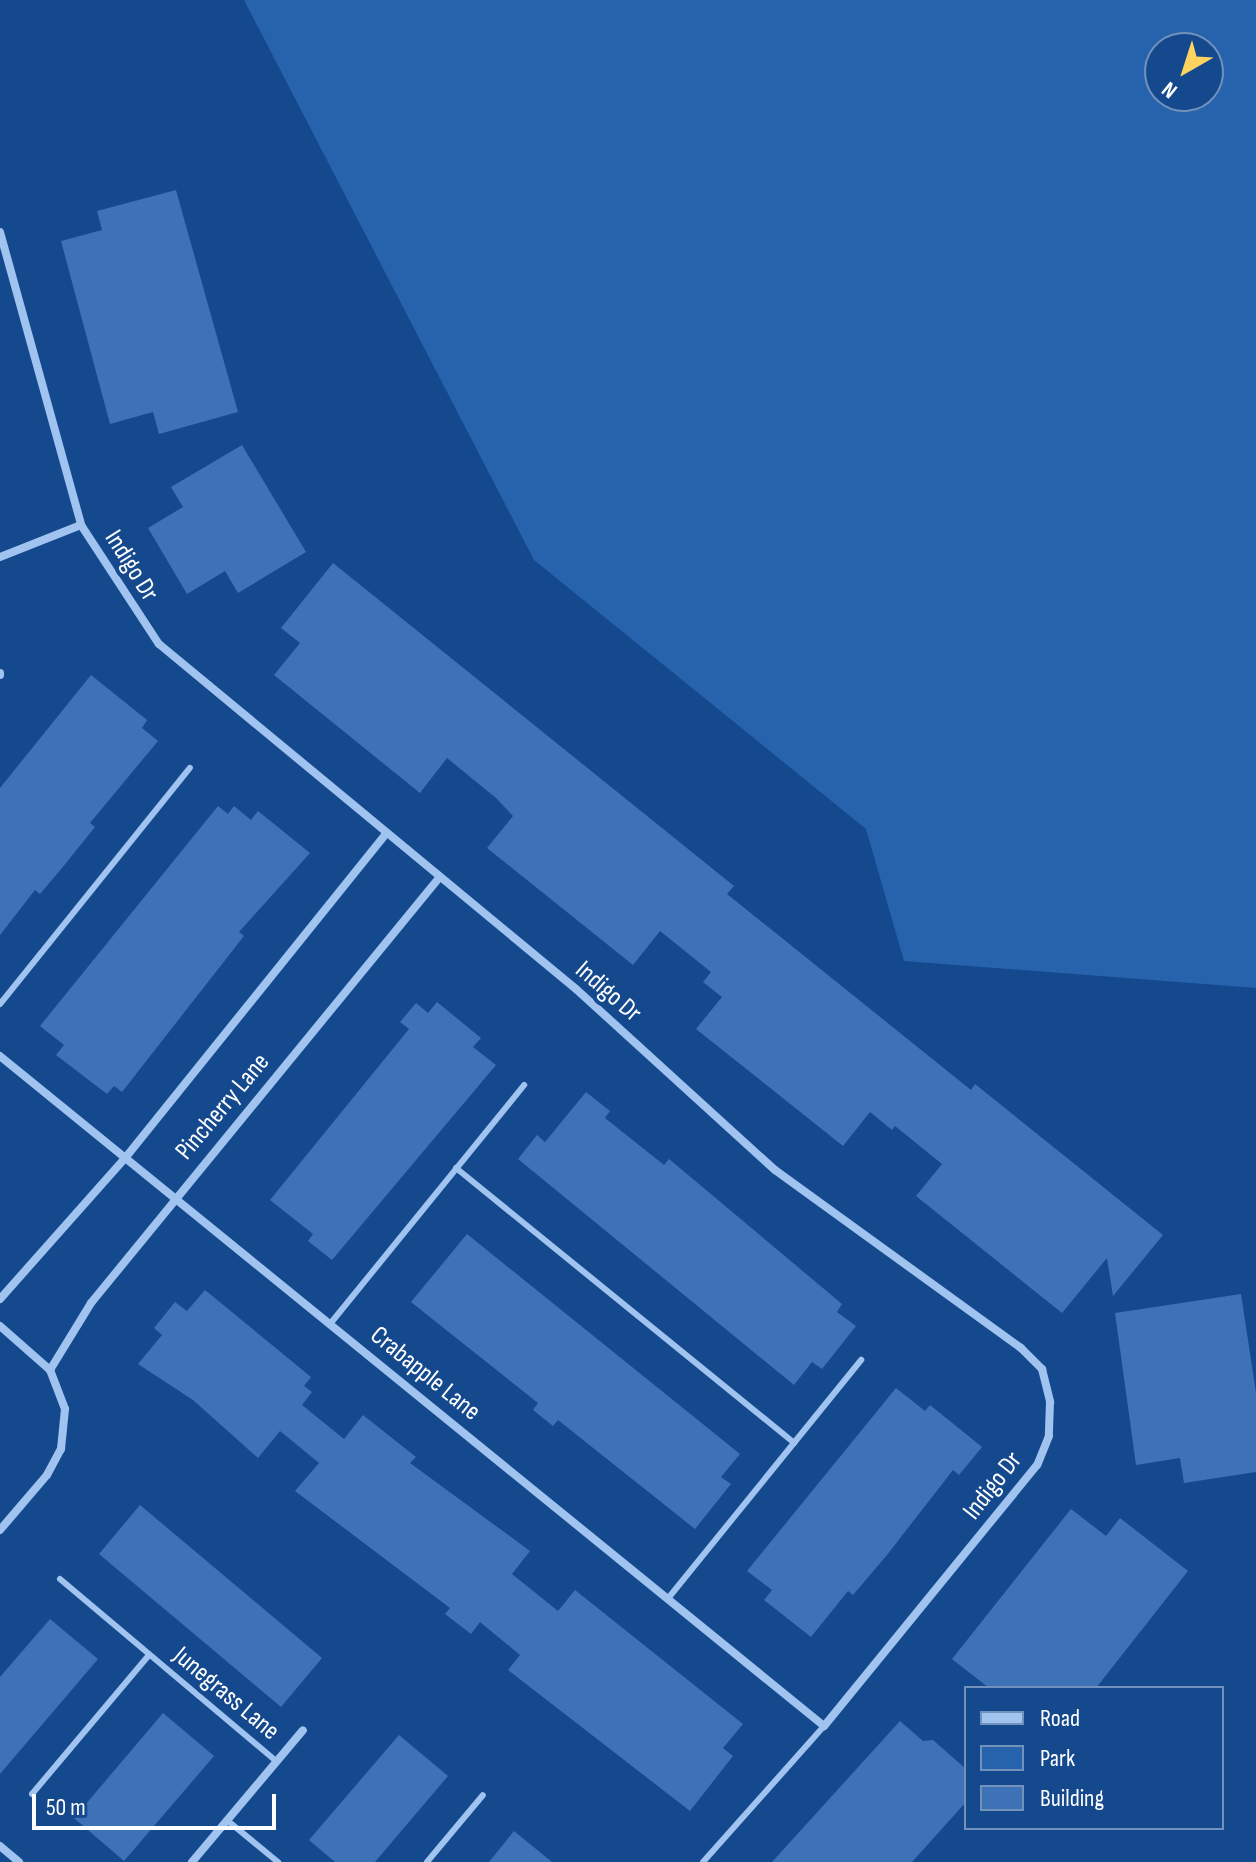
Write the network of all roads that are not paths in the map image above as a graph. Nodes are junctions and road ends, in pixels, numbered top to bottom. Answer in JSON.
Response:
{"nodes":[{"id":1,"x":0,"y":232,"type":"edge"},
{"id":2,"x":81,"y":525,"type":"junction"},
{"id":3,"x":0,"y":557,"type":"edge"},
{"id":4,"x":190,"y":768,"type":"dead end"},
{"id":5,"x":385,"y":835,"type":"junction"},
{"id":6,"x":438,"y":879,"type":"junction"},
{"id":7,"x":0,"y":1004,"type":"edge"},
{"id":8,"x":0,"y":1056,"type":"edge"},
{"id":9,"x":524,"y":1085,"type":"dead end"},
{"id":10,"x":126,"y":1157,"type":"junction"},
{"id":11,"x":456,"y":1168,"type":"junction"},
{"id":12,"x":175,"y":1195,"type":"junction"},
{"id":13,"x":0,"y":1299,"type":"edge"},
{"id":14,"x":330,"y":1324,"type":"junction"},
{"id":15,"x":0,"y":1326,"type":"edge"},
{"id":16,"x":861,"y":1360,"type":"dead end"},
{"id":17,"x":50,"y":1370,"type":"junction"},
{"id":18,"x":794,"y":1443,"type":"junction"},
{"id":19,"x":0,"y":1530,"type":"edge"},
{"id":20,"x":60,"y":1579,"type":"dead end"},
{"id":21,"x":670,"y":1596,"type":"junction"},
{"id":22,"x":149,"y":1655,"type":"junction"},
{"id":23,"x":824,"y":1726,"type":"junction"},
{"id":24,"x":303,"y":1730,"type":"dead end"},
{"id":25,"x":277,"y":1763,"type":"junction"},
{"id":26,"x":32,"y":1794,"type":"dead end"},
{"id":27,"x":483,"y":1795,"type":"dead end"},
{"id":28,"x":228,"y":1821,"type":"junction"},
{"id":29,"x":0,"y":1846,"type":"edge"},
{"id":30,"x":19,"y":1862,"type":"edge"},
{"id":31,"x":192,"y":1862,"type":"edge"},
{"id":32,"x":278,"y":1862,"type":"edge"},
{"id":33,"x":427,"y":1862,"type":"edge"},
{"id":34,"x":703,"y":1862,"type":"edge"}],
"edges":[{"from":1,"to":2,"type":"street","name":"Indigo Dr"},
{"from":2,"to":3,"type":"street"},
{"from":2,"to":5,"type":"street","name":"Indigo Dr"},
{"from":4,"to":7,"type":"lane"},
{"from":5,"to":6,"type":"street","name":"Indigo Dr"},
{"from":5,"to":10,"type":"street","name":"Pincherry Lane"},
{"from":6,"to":12,"type":"street","name":"Pincherry Lane"},
{"from":6,"to":23,"type":"street","name":"Indigo Dr"},
{"from":8,"to":10,"type":"street","name":"Crabapple Lane"},
{"from":9,"to":11,"type":"lane"},
{"from":10,"to":12,"type":"street","name":"Crabapple Lane"},
{"from":10,"to":13,"type":"street","name":"Pincherry Lane"},
{"from":11,"to":14,"type":"lane"},
{"from":11,"to":18,"type":"lane"},
{"from":12,"to":14,"type":"street","name":"Crabapple Lane"},
{"from":12,"to":17,"type":"street","name":"Pincherry Lane"},
{"from":14,"to":21,"type":"street","name":"Crabapple Lane"},
{"from":15,"to":17,"type":"street"},
{"from":16,"to":18,"type":"lane"},
{"from":17,"to":19,"type":"street"},
{"from":18,"to":21,"type":"lane"},
{"from":20,"to":22,"type":"lane","name":"Junegrass Lane"},
{"from":21,"to":23,"type":"street","name":"Crabapple Lane"},
{"from":22,"to":25,"type":"lane","name":"Junegrass Lane"},
{"from":22,"to":26,"type":"lane","name":"Junegrass Lane"},
{"from":23,"to":34,"type":"lane"},
{"from":24,"to":25,"type":"street","name":"Junegrass Lane"},
{"from":25,"to":28,"type":"street","name":"Junegrass Lane"},
{"from":27,"to":33,"type":"lane"},
{"from":28,"to":31,"type":"street","name":"Junegrass Lane"},
{"from":28,"to":32,"type":"lane"},
{"from":29,"to":30,"type":"street"}]}
